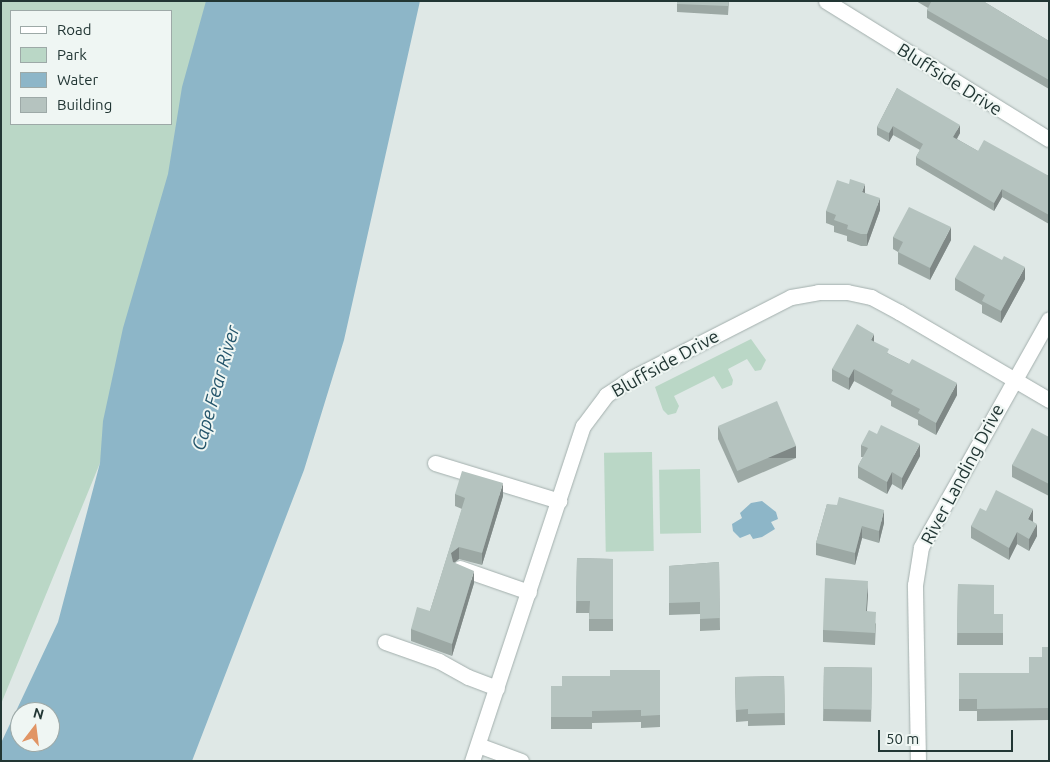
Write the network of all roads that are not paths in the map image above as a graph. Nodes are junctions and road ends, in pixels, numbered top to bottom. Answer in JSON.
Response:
{"nodes":[{"id":1,"x":826,"y":1,"type":"edge"},
{"id":2,"x":1049,"y":139,"type":"edge"},
{"id":3,"x":1049,"y":319,"type":"edge"},
{"id":4,"x":1013,"y":379,"type":"junction"},
{"id":5,"x":1049,"y":400,"type":"edge"},
{"id":6,"x":435,"y":463,"type":"dead end"},
{"id":7,"x":559,"y":500,"type":"junction"},
{"id":8,"x":460,"y":568,"type":"edge"},
{"id":9,"x":529,"y":592,"type":"junction"},
{"id":10,"x":385,"y":642,"type":"dead end"},
{"id":11,"x":497,"y":688,"type":"junction"},
{"id":12,"x":478,"y":745,"type":"junction"},
{"id":13,"x":472,"y":761,"type":"edge"},
{"id":14,"x":521,"y":761,"type":"edge"},
{"id":15,"x":918,"y":761,"type":"edge"}],
"edges":[{"from":1,"to":2,"type":"street","name":"Bluffside Drive"},
{"from":3,"to":4,"type":"street","name":"River Landing Drive"},
{"from":4,"to":5,"type":"street","name":"Bluffside Drive"},
{"from":4,"to":7,"type":"street","name":"Bluffside Drive"},
{"from":4,"to":15,"type":"street","name":"River Landing Drive"},
{"from":6,"to":7,"type":"street"},
{"from":7,"to":9,"type":"street","name":"Bluffside Drive"},
{"from":8,"to":9,"type":"street"},
{"from":9,"to":11,"type":"street","name":"Bluffside Drive"},
{"from":10,"to":11,"type":"street"},
{"from":11,"to":12,"type":"street","name":"Bluffside Drive"},
{"from":12,"to":13,"type":"street","name":"Bluffside Drive"},
{"from":12,"to":14,"type":"street"}]}
